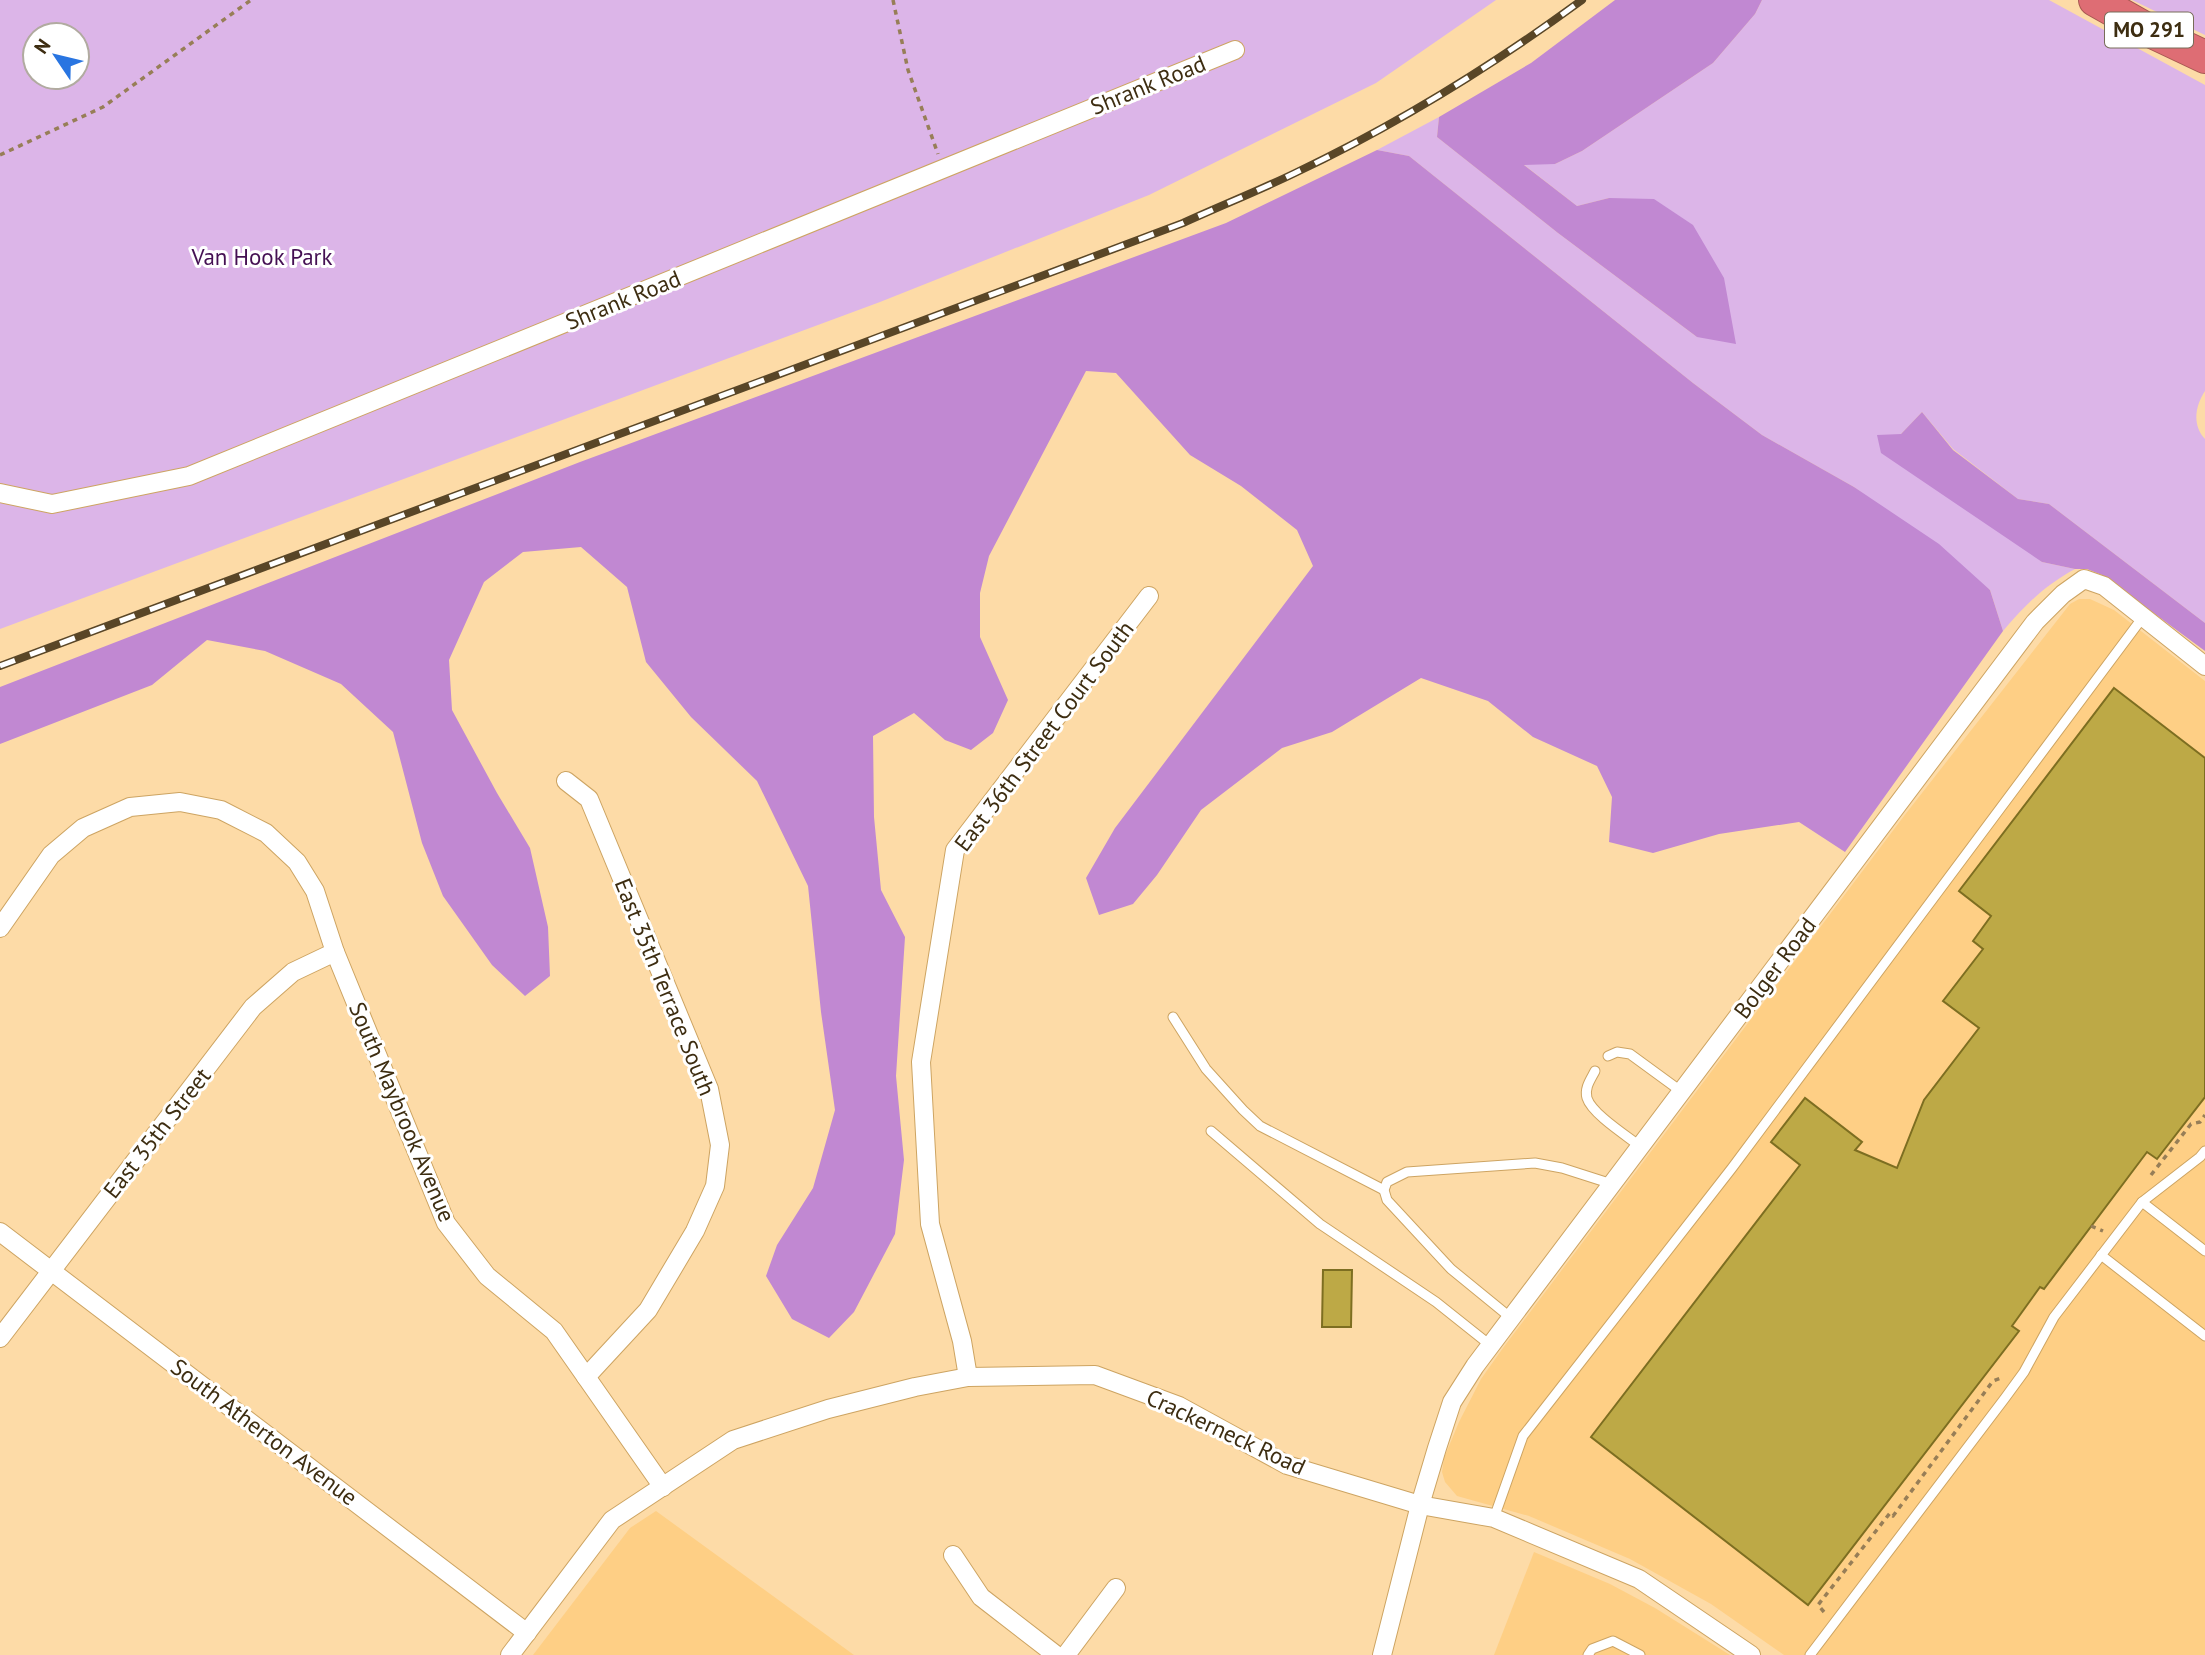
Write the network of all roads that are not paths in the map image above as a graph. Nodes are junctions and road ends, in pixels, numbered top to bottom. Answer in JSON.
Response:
{"nodes":[{"id":1,"x":2095,"y":0,"type":"edge"},
{"id":2,"x":1235,"y":50,"type":"dead end"},
{"id":3,"x":2205,"y":57,"type":"edge"},
{"id":4,"x":0,"y":493,"type":"edge"},
{"id":5,"x":1149,"y":596,"type":"dead end"},
{"id":6,"x":2143,"y":617,"type":"junction"},
{"id":7,"x":2205,"y":666,"type":"edge"},
{"id":8,"x":566,"y":781,"type":"dead end"},
{"id":9,"x":0,"y":928,"type":"edge"},
{"id":10,"x":335,"y":951,"type":"junction"},
{"id":11,"x":1173,"y":1017,"type":"dead end"},
{"id":12,"x":1608,"y":1056,"type":"dead end"},
{"id":13,"x":1595,"y":1071,"type":"dead end"},
{"id":14,"x":1682,"y":1092,"type":"junction"},
{"id":15,"x":1211,"y":1131,"type":"dead end"},
{"id":16,"x":1642,"y":1147,"type":"junction"},
{"id":17,"x":2205,"y":1151,"type":"edge"},
{"id":18,"x":1612,"y":1184,"type":"junction"},
{"id":19,"x":1384,"y":1190,"type":"junction"},
{"id":20,"x":2142,"y":1202,"type":"junction"},
{"id":21,"x":0,"y":1232,"type":"edge"},
{"id":22,"x":2205,"y":1251,"type":"edge"},
{"id":23,"x":2101,"y":1255,"type":"junction"},
{"id":24,"x":51,"y":1270,"type":"junction"},
{"id":25,"x":1511,"y":1318,"type":"junction"},
{"id":26,"x":2205,"y":1336,"type":"edge"},
{"id":27,"x":0,"y":1338,"type":"edge"},
{"id":28,"x":1490,"y":1345,"type":"junction"},
{"id":29,"x":586,"y":1377,"type":"junction"},
{"id":30,"x":968,"y":1377,"type":"junction"},
{"id":31,"x":663,"y":1487,"type":"junction"},
{"id":32,"x":1420,"y":1505,"type":"junction"},
{"id":33,"x":1494,"y":1518,"type":"junction"},
{"id":34,"x":953,"y":1555,"type":"dead end"},
{"id":35,"x":1116,"y":1588,"type":"dead end"},
{"id":36,"x":527,"y":1633,"type":"junction"},
{"id":37,"x":510,"y":1655,"type":"edge"},
{"id":38,"x":1056,"y":1655,"type":"edge"},
{"id":39,"x":1066,"y":1655,"type":"edge"},
{"id":40,"x":1382,"y":1655,"type":"edge"},
{"id":41,"x":1588,"y":1655,"type":"edge"},
{"id":42,"x":1640,"y":1655,"type":"edge"},
{"id":43,"x":1751,"y":1655,"type":"edge"},
{"id":44,"x":1810,"y":1655,"type":"edge"}],
"edges":[{"from":1,"to":3,"type":"highway","number":"MO 291"},
{"from":2,"to":4,"type":"street","name":"Shrank Road"},
{"from":5,"to":30,"type":"street","name":"East 36th Street Court South"},
{"from":6,"to":7,"type":"street","name":"Bolger Road"},
{"from":6,"to":14,"type":"street","name":"Bolger Road"},
{"from":6,"to":33,"type":"lane"},
{"from":8,"to":29,"type":"street","name":"East 35th Terrace South"},
{"from":9,"to":10,"type":"street","name":"South Maybrook Avenue"},
{"from":10,"to":24,"type":"street","name":"East 35th Street"},
{"from":10,"to":29,"type":"street","name":"South Maybrook Avenue"},
{"from":11,"to":19,"type":"lane"},
{"from":12,"to":14,"type":"lane"},
{"from":13,"to":16,"type":"lane"},
{"from":14,"to":16,"type":"street","name":"Bolger Road"},
{"from":15,"to":28,"type":"lane"},
{"from":16,"to":18,"type":"street","name":"Bolger Road"},
{"from":17,"to":20,"type":"lane"},
{"from":18,"to":19,"type":"lane"},
{"from":18,"to":25,"type":"street","name":"Bolger Road"},
{"from":19,"to":25,"type":"lane"},
{"from":20,"to":22,"type":"lane"},
{"from":20,"to":23,"type":"lane"},
{"from":21,"to":24,"type":"street","name":"South Atherton Avenue"},
{"from":23,"to":26,"type":"lane"},
{"from":23,"to":44,"type":"lane"},
{"from":24,"to":27,"type":"street","name":"East 35th Street"},
{"from":24,"to":36,"type":"street","name":"South Atherton Avenue"},
{"from":25,"to":28,"type":"street","name":"Bolger Road"},
{"from":28,"to":32,"type":"street","name":"Bolger Road"},
{"from":29,"to":31,"type":"street","name":"South Maybrook Avenue"},
{"from":30,"to":31,"type":"street","name":"Crackerneck Road"},
{"from":30,"to":32,"type":"street","name":"Crackerneck Road"},
{"from":31,"to":36,"type":"street","name":"Crackerneck Road"},
{"from":32,"to":33,"type":"street","name":"Crackerneck Road"},
{"from":32,"to":40,"type":"street","name":"Bolger Road"},
{"from":33,"to":43,"type":"street","name":"Crackerneck Road"},
{"from":34,"to":38,"type":"street"},
{"from":35,"to":39,"type":"street"},
{"from":36,"to":37,"type":"street","name":"Crackerneck Road"},
{"from":41,"to":42,"type":"lane"}]}
